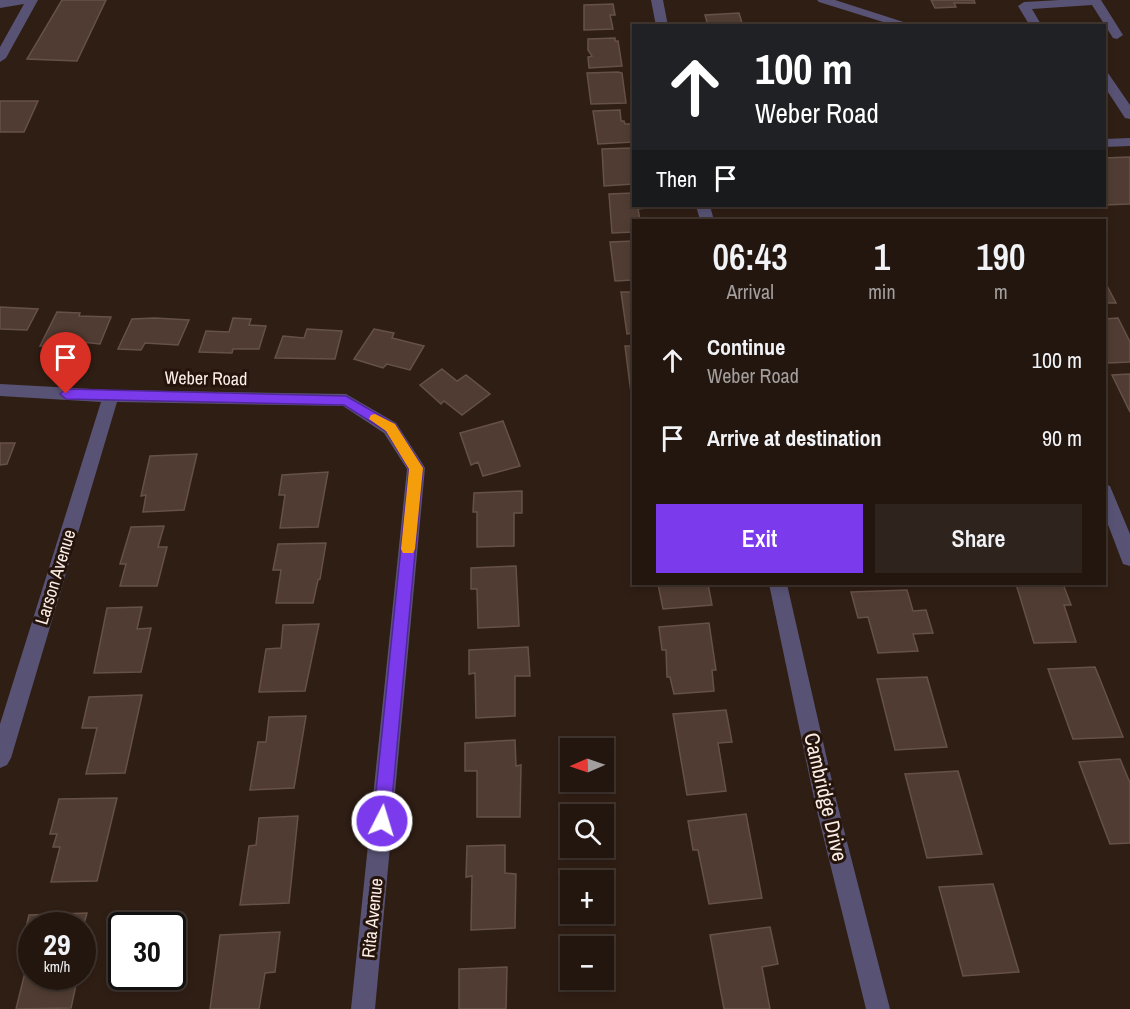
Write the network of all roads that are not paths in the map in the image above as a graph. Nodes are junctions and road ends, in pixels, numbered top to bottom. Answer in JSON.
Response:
{"nodes":[{"id":1,"x":31,"y":0,"type":"edge"},
{"id":2,"x":657,"y":0,"type":"edge"},
{"id":3,"x":823,"y":0,"type":"edge"},
{"id":4,"x":0,"y":4,"type":"edge"},
{"id":5,"x":662,"y":24,"type":"edge"},
{"id":6,"x":903,"y":24,"type":"edge"},
{"id":7,"x":1035,"y":24,"type":"edge"},
{"id":8,"x":1106,"y":35,"type":"edge"},
{"id":9,"x":1124,"y":35,"type":"edge"},
{"id":10,"x":0,"y":58,"type":"edge"},
{"id":11,"x":1106,"y":79,"type":"edge"},
{"id":12,"x":1130,"y":116,"type":"edge"},
{"id":13,"x":1130,"y":141,"type":"edge"},
{"id":14,"x":1106,"y":143,"type":"edge"},
{"id":15,"x":0,"y":390,"type":"edge"},
{"id":16,"x":111,"y":396,"type":"junction"},
{"id":17,"x":397,"y":439,"type":"joint"},
{"id":18,"x":1106,"y":496,"type":"edge"},
{"id":19,"x":1130,"y":558,"type":"edge"},
{"id":20,"x":778,"y":585,"type":"edge"},
{"id":21,"x":0,"y":758,"type":"edge"},
{"id":22,"x":363,"y":1009,"type":"edge"},
{"id":23,"x":878,"y":1009,"type":"edge"}],
"edges":[{"from":1,"to":4,"type":"street"},
{"from":1,"to":10,"type":"street"},
{"from":2,"to":5,"type":"street"},
{"from":3,"to":6,"type":"street"},
{"from":7,"to":9,"type":"street"},
{"from":8,"to":9,"type":"street"},
{"from":11,"to":12,"type":"street"},
{"from":13,"to":14,"type":"street"},
{"from":15,"to":16,"type":"street","name":"Weber Road"},
{"from":16,"to":17,"type":"street","name":"Weber Road"},
{"from":16,"to":21,"type":"street","name":"Larson Avenue"},
{"from":17,"to":22,"type":"street","name":"Rita Avenue"},
{"from":18,"to":19,"type":"street"},
{"from":20,"to":23,"type":"street","name":"Cambridge Drive"}]}
